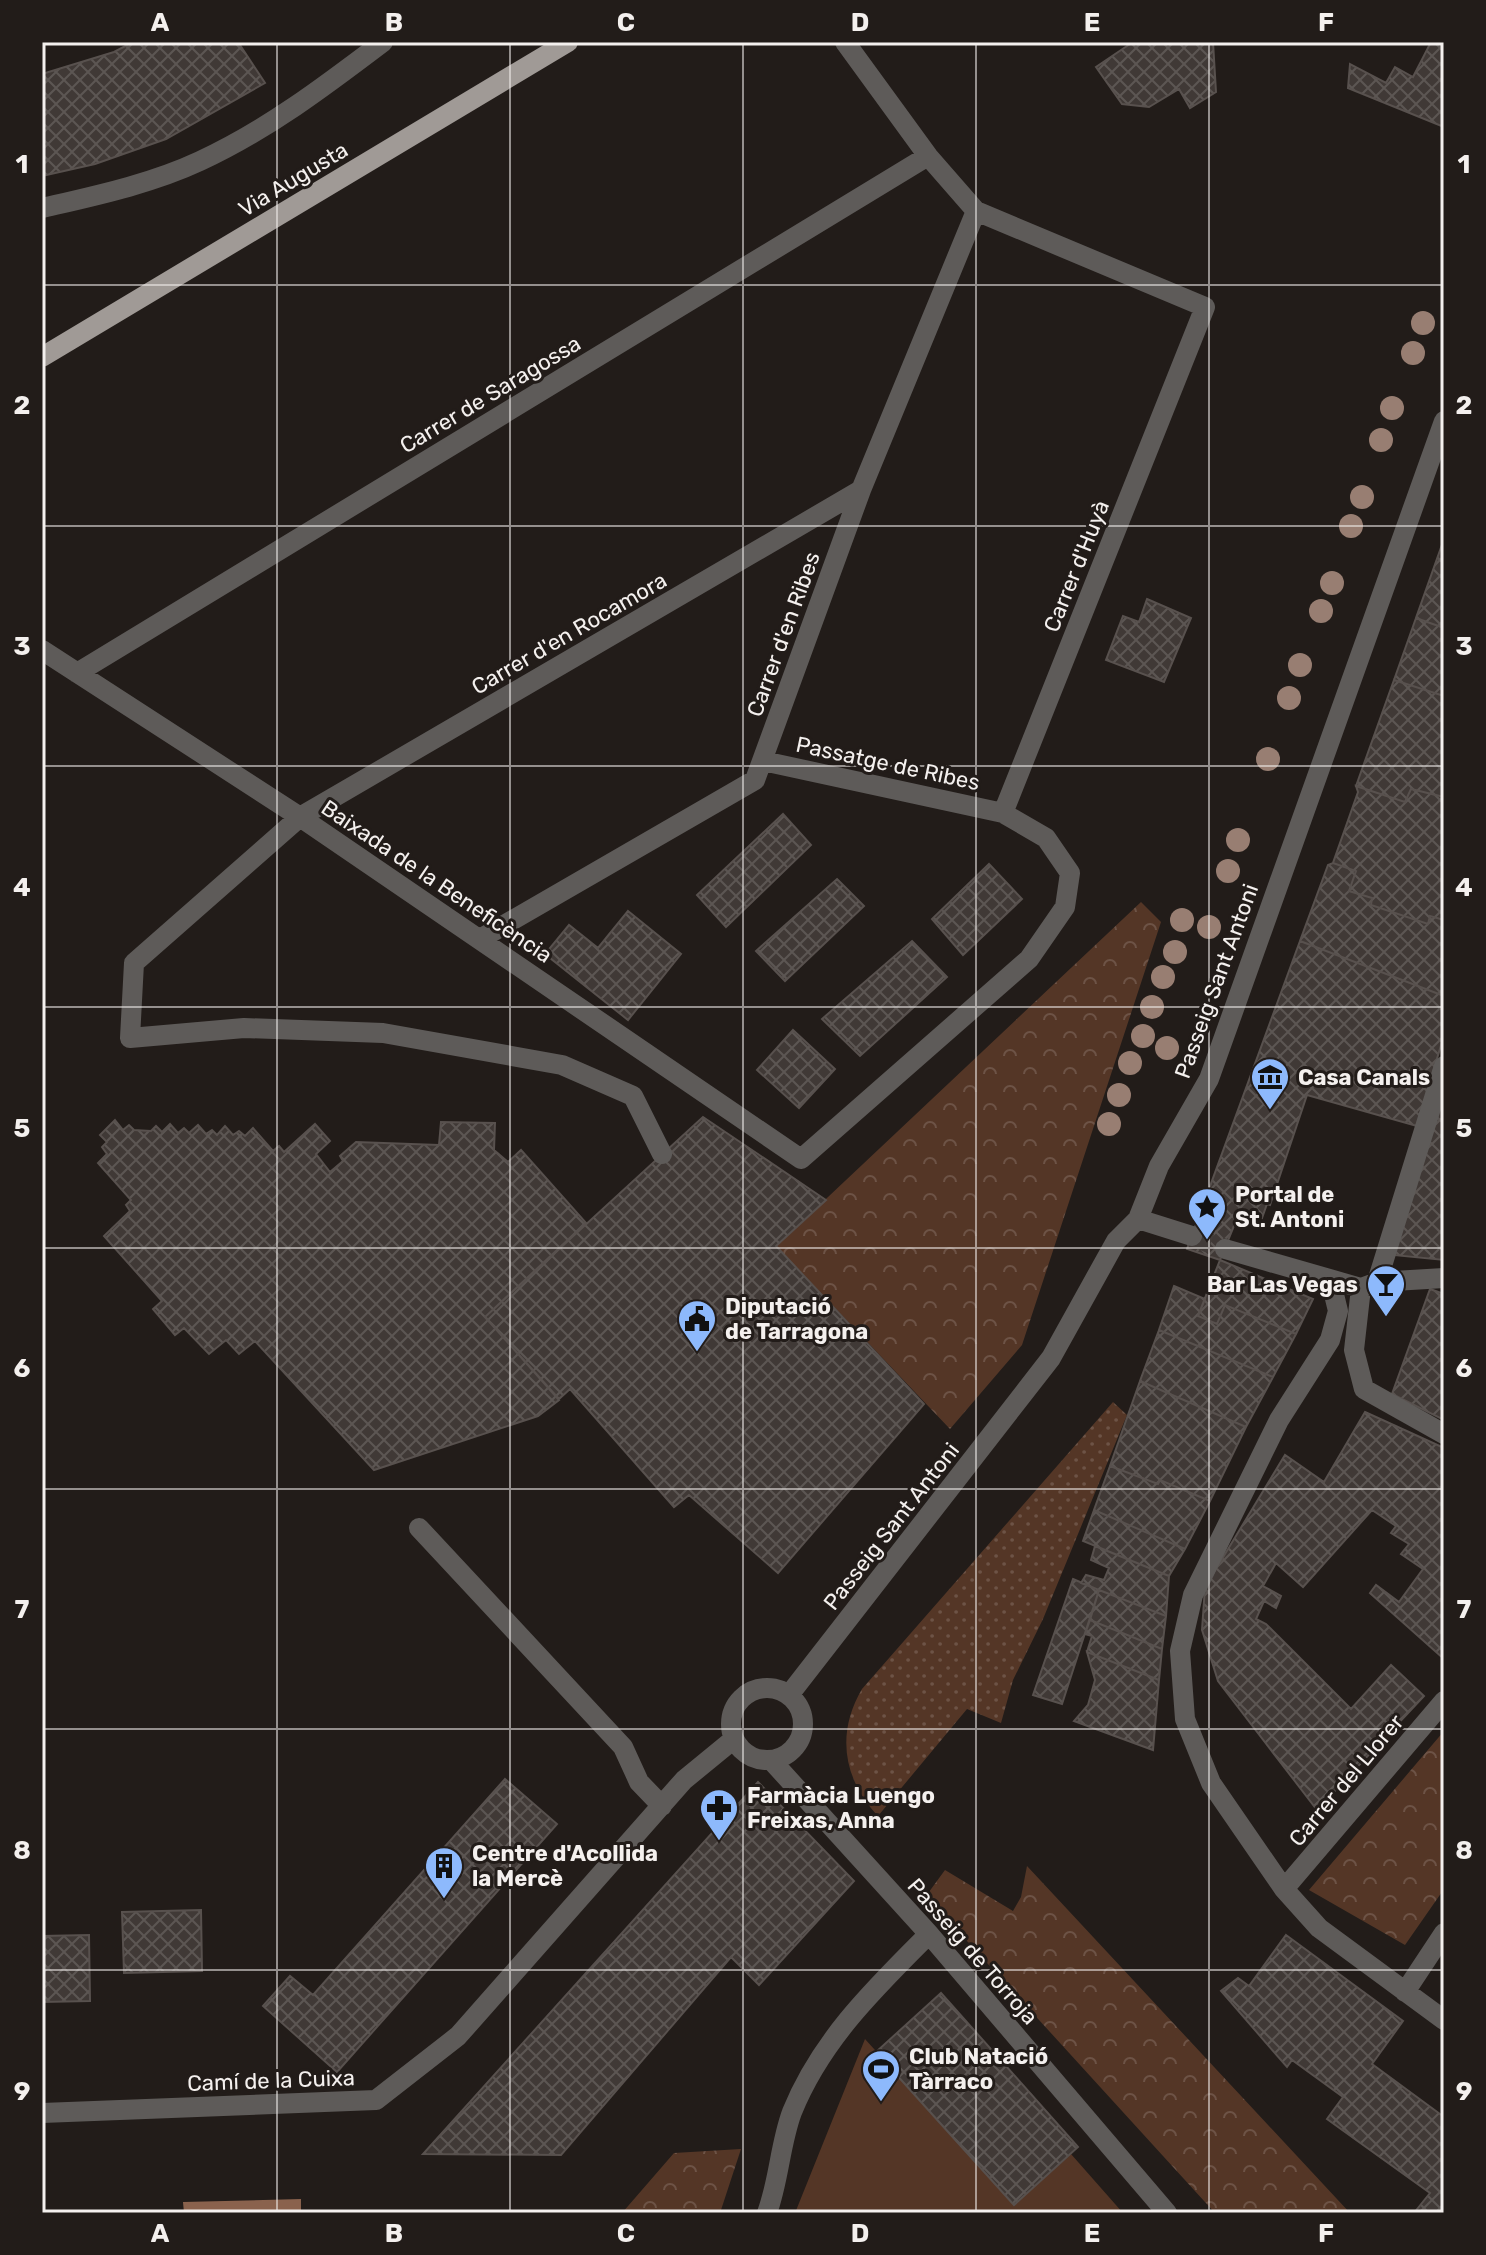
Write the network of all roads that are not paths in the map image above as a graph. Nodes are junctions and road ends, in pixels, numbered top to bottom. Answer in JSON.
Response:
{"nodes":[{"id":1,"x":383,"y":42,"type":"edge"},
{"id":2,"x":568,"y":42,"type":"edge"},
{"id":3,"x":845,"y":42,"type":"edge"},
{"id":4,"x":928,"y":156,"type":"junction"},
{"id":5,"x":42,"y":208,"type":"edge"},
{"id":6,"x":976,"y":211,"type":"junction"},
{"id":7,"x":42,"y":357,"type":"edge"},
{"id":8,"x":1444,"y":421,"type":"edge"},
{"id":9,"x":861,"y":490,"type":"junction"},
{"id":10,"x":42,"y":650,"type":"edge"},
{"id":11,"x":77,"y":673,"type":"junction"},
{"id":12,"x":763,"y":761,"type":"junction"},
{"id":13,"x":1003,"y":813,"type":"junction"},
{"id":14,"x":300,"y":817,"type":"junction"},
{"id":15,"x":480,"y":939,"type":"junction"},
{"id":16,"x":1444,"y":1066,"type":"edge"},
{"id":17,"x":662,"y":1154,"type":"dead end"},
{"id":18,"x":1138,"y":1219,"type":"junction"},
{"id":19,"x":1192,"y":1236,"type":"tunnel mouth"},
{"id":20,"x":1225,"y":1249,"type":"tunnel mouth"},
{"id":21,"x":1444,"y":1278,"type":"edge"},
{"id":22,"x":1331,"y":1282,"type":"junction"},
{"id":23,"x":1369,"y":1285,"type":"junction"},
{"id":24,"x":1444,"y":1434,"type":"edge"},
{"id":25,"x":419,"y":1528,"type":"dead end"},
{"id":26,"x":789,"y":1695,"type":"junction"},
{"id":27,"x":1444,"y":1701,"type":"edge"},
{"id":28,"x":734,"y":1739,"type":"junction"},
{"id":29,"x":771,"y":1760,"type":"junction"},
{"id":30,"x":662,"y":1806,"type":"junction"},
{"id":31,"x":1284,"y":1889,"type":"junction"},
{"id":32,"x":1444,"y":1933,"type":"edge"},
{"id":33,"x":929,"y":1934,"type":"junction"},
{"id":34,"x":1405,"y":1992,"type":"junction"},
{"id":35,"x":1444,"y":2020,"type":"edge"},
{"id":36,"x":42,"y":2113,"type":"edge"},
{"id":37,"x":767,"y":2213,"type":"edge"},
{"id":38,"x":1167,"y":2213,"type":"edge"}],
"edges":[{"from":1,"to":5,"type":"street"},
{"from":2,"to":7,"type":"main road","name":"Via Augusta"},
{"from":3,"to":4,"type":"street","name":"Carrer d'Huyà"},
{"from":4,"to":6,"type":"street","name":"Carrer d'Huyà"},
{"from":4,"to":11,"type":"street","name":"Carrer de Saragossa"},
{"from":6,"to":9,"type":"street","name":"Carrer d'en Ribes"},
{"from":6,"to":13,"type":"street","name":"Carrer d'Huyà"},
{"from":8,"to":18,"type":"street","name":"Passeig Sant Antoni"},
{"from":9,"to":12,"type":"street","name":"Carrer d'en Ribes"},
{"from":9,"to":14,"type":"street","name":"Carrer d'en Rocamora"},
{"from":10,"to":11,"type":"street","name":"Baixada de la Beneficència"},
{"from":11,"to":14,"type":"street","name":"Baixada de la Beneficència"},
{"from":12,"to":13,"type":"street","name":"Passatge de Ribes"},
{"from":12,"to":15,"type":"street","name":"Carrer d'en Ribes"},
{"from":13,"to":15,"type":"street","name":"Baixada de la Beneficència"},
{"from":14,"to":15,"type":"street","name":"Baixada de la Beneficència"},
{"from":14,"to":17,"type":"street","name":"Carrer d'en Rocamora"},
{"from":16,"to":23,"type":"street"},
{"from":18,"to":19,"type":"street"},
{"from":18,"to":26,"type":"street","name":"Passeig Sant Antoni"},
{"from":20,"to":22,"type":"street"},
{"from":21,"to":23,"type":"street"},
{"from":22,"to":23,"type":"street"},
{"from":22,"to":31,"type":"street"},
{"from":23,"to":24,"type":"street"},
{"from":25,"to":30,"type":"street"},
{"from":26,"to":28,"type":"street"},
{"from":26,"to":29,"type":"street"},
{"from":27,"to":31,"type":"street","name":"Carrer del Llorer"},
{"from":28,"to":29,"type":"street"},
{"from":28,"to":30,"type":"street","name":"Camí de la Cuixa"},
{"from":29,"to":33,"type":"street","name":"Passeig de Torroja"},
{"from":30,"to":36,"type":"street","name":"Camí de la Cuixa"},
{"from":31,"to":34,"type":"street"},
{"from":32,"to":34,"type":"street"},
{"from":33,"to":37,"type":"street"},
{"from":33,"to":38,"type":"street","name":"Passeig de Torroja"},
{"from":34,"to":35,"type":"street"}]}
